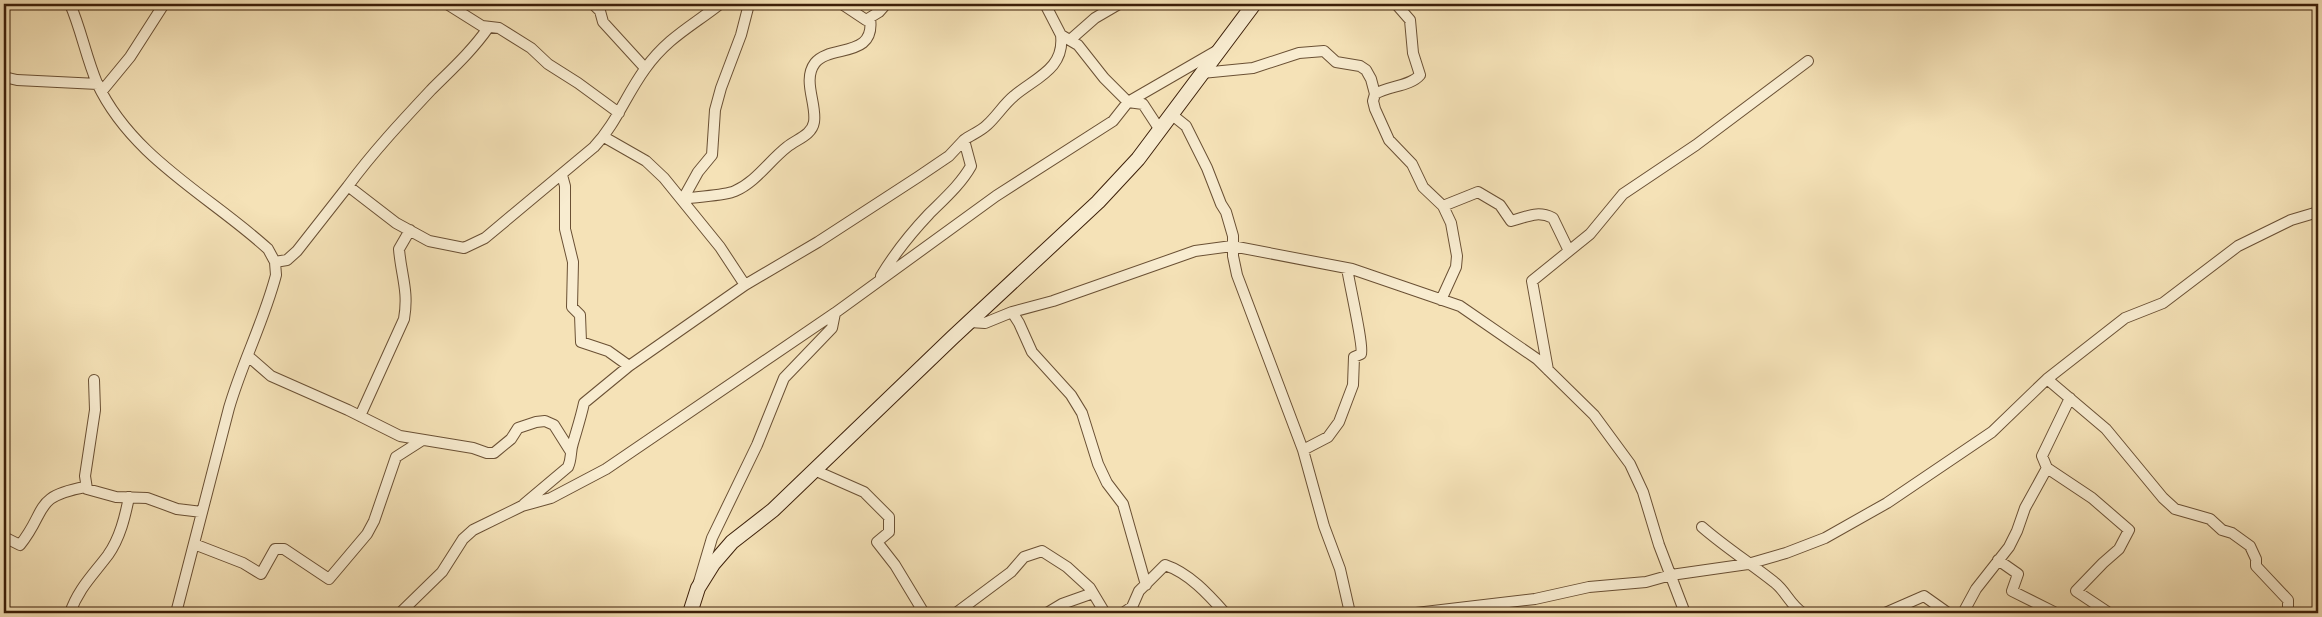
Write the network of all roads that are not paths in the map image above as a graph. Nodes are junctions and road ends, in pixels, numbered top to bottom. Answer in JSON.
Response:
{"nodes":[{"id":1,"x":70,"y":4,"type":"edge"},
{"id":2,"x":164,"y":4,"type":"edge"},
{"id":3,"x":447,"y":4,"type":"edge"},
{"id":4,"x":593,"y":4,"type":"edge"},
{"id":5,"x":720,"y":4,"type":"edge"},
{"id":6,"x":749,"y":4,"type":"edge"},
{"id":7,"x":842,"y":4,"type":"edge"},
{"id":8,"x":886,"y":4,"type":"edge"},
{"id":9,"x":1045,"y":4,"type":"edge"},
{"id":10,"x":1119,"y":4,"type":"edge"},
{"id":11,"x":1254,"y":4,"type":"edge"},
{"id":12,"x":1385,"y":4,"type":"edge"},
{"id":13,"x":1391,"y":4,"type":"edge"},
{"id":14,"x":1396,"y":4,"type":"edge"},
{"id":15,"x":870,"y":18,"type":"junction"},
{"id":16,"x":488,"y":28,"type":"junction"},
{"id":17,"x":1065,"y":37,"type":"junction"},
{"id":18,"x":1221,"y":48,"type":"junction"},
{"id":19,"x":1808,"y":61,"type":"dead end"},
{"id":20,"x":645,"y":68,"type":"junction"},
{"id":21,"x":1202,"y":73,"type":"junction"},
{"id":22,"x":4,"y":76,"type":"edge"},
{"id":23,"x":100,"y":88,"type":"junction"},
{"id":24,"x":1375,"y":94,"type":"junction"},
{"id":25,"x":1128,"y":102,"type":"junction"},
{"id":26,"x":618,"y":114,"type":"junction"},
{"id":27,"x":1171,"y":114,"type":"junction"},
{"id":28,"x":1160,"y":130,"type":"junction"},
{"id":29,"x":604,"y":137,"type":"junction"},
{"id":30,"x":964,"y":140,"type":"junction"},
{"id":31,"x":562,"y":175,"type":"junction"},
{"id":32,"x":348,"y":186,"type":"junction"},
{"id":33,"x":683,"y":199,"type":"junction"},
{"id":34,"x":1443,"y":206,"type":"junction"},
{"id":35,"x":2318,"y":212,"type":"edge"},
{"id":36,"x":410,"y":230,"type":"junction"},
{"id":37,"x":1232,"y":246,"type":"junction"},
{"id":38,"x":1569,"y":252,"type":"junction"},
{"id":39,"x":276,"y":262,"type":"junction"},
{"id":40,"x":1347,"y":268,"type":"junction"},
{"id":41,"x":879,"y":280,"type":"junction"},
{"id":42,"x":745,"y":285,"type":"junction"},
{"id":43,"x":1441,"y":300,"type":"junction"},
{"id":44,"x":1012,"y":312,"type":"junction"},
{"id":45,"x":835,"y":313,"type":"junction"},
{"id":46,"x":970,"y":322,"type":"junction"},
{"id":47,"x":248,"y":356,"type":"junction"},
{"id":48,"x":629,"y":366,"type":"junction"},
{"id":49,"x":1549,"y":371,"type":"junction"},
{"id":50,"x":2047,"y":379,"type":"junction"},
{"id":51,"x":94,"y":380,"type":"dead end"},
{"id":52,"x":2070,"y":398,"type":"junction"},
{"id":53,"x":360,"y":416,"type":"junction"},
{"id":54,"x":421,"y":441,"type":"junction"},
{"id":55,"x":1302,"y":450,"type":"junction"},
{"id":56,"x":571,"y":452,"type":"junction"},
{"id":57,"x":2047,"y":468,"type":"junction"},
{"id":58,"x":814,"y":470,"type":"junction"},
{"id":59,"x":85,"y":487,"type":"junction"},
{"id":60,"x":129,"y":497,"type":"junction"},
{"id":61,"x":522,"y":506,"type":"junction"},
{"id":62,"x":202,"y":512,"type":"junction"},
{"id":63,"x":1702,"y":527,"type":"dead end"},
{"id":64,"x":4,"y":537,"type":"edge"},
{"id":65,"x":194,"y":544,"type":"junction"},
{"id":66,"x":1998,"y":560,"type":"junction"},
{"id":67,"x":1748,"y":564,"type":"junction"},
{"id":68,"x":1672,"y":575,"type":"junction"},
{"id":69,"x":1146,"y":585,"type":"junction"},
{"id":70,"x":698,"y":588,"type":"junction"},
{"id":71,"x":1093,"y":593,"type":"junction"},
{"id":72,"x":70,"y":613,"type":"edge"},
{"id":73,"x":176,"y":613,"type":"edge"},
{"id":74,"x":400,"y":613,"type":"edge"},
{"id":75,"x":690,"y":613,"type":"edge"},
{"id":76,"x":924,"y":613,"type":"edge"},
{"id":77,"x":956,"y":613,"type":"edge"},
{"id":78,"x":1047,"y":613,"type":"edge"},
{"id":79,"x":1105,"y":613,"type":"edge"},
{"id":80,"x":1123,"y":613,"type":"edge"},
{"id":81,"x":1225,"y":613,"type":"edge"},
{"id":82,"x":1350,"y":613,"type":"edge"},
{"id":83,"x":1416,"y":613,"type":"edge"},
{"id":84,"x":1686,"y":613,"type":"edge"},
{"id":85,"x":1803,"y":613,"type":"edge"},
{"id":86,"x":1885,"y":613,"type":"edge"},
{"id":87,"x":1948,"y":613,"type":"edge"},
{"id":88,"x":1963,"y":613,"type":"edge"},
{"id":89,"x":2056,"y":613,"type":"edge"},
{"id":90,"x":2109,"y":613,"type":"edge"},
{"id":91,"x":2288,"y":613,"type":"edge"}],
"edges":[{"from":1,"to":23,"type":"street"},
{"from":2,"to":23,"type":"street"},
{"from":3,"to":16,"type":"street"},
{"from":4,"to":20,"type":"street"},
{"from":5,"to":20,"type":"street"},
{"from":6,"to":33,"type":"street"},
{"from":7,"to":15,"type":"street"},
{"from":8,"to":15,"type":"street"},
{"from":9,"to":17,"type":"street"},
{"from":10,"to":17,"type":"street"},
{"from":11,"to":18,"type":"street"},
{"from":12,"to":13,"type":"street"},
{"from":14,"to":24,"type":"street"},
{"from":15,"to":33,"type":"street"},
{"from":16,"to":26,"type":"street"},
{"from":16,"to":32,"type":"street"},
{"from":17,"to":25,"type":"street"},
{"from":17,"to":30,"type":"street"},
{"from":18,"to":21,"type":"street"},
{"from":18,"to":25,"type":"street"},
{"from":19,"to":38,"type":"street"},
{"from":20,"to":26,"type":"street"},
{"from":21,"to":24,"type":"street"},
{"from":21,"to":27,"type":"street"},
{"from":22,"to":23,"type":"street"},
{"from":23,"to":39,"type":"street"},
{"from":24,"to":34,"type":"street"},
{"from":25,"to":28,"type":"street"},
{"from":25,"to":41,"type":"street"},
{"from":26,"to":29,"type":"street"},
{"from":27,"to":28,"type":"street"},
{"from":27,"to":37,"type":"street"},
{"from":28,"to":46,"type":"street"},
{"from":29,"to":31,"type":"street"},
{"from":29,"to":33,"type":"street"},
{"from":30,"to":41,"type":"street"},
{"from":30,"to":42,"type":"street"},
{"from":31,"to":36,"type":"street"},
{"from":31,"to":48,"type":"street"},
{"from":32,"to":36,"type":"street"},
{"from":32,"to":39,"type":"street"},
{"from":33,"to":42,"type":"street"},
{"from":34,"to":38,"type":"street"},
{"from":34,"to":43,"type":"street"},
{"from":35,"to":50,"type":"street"},
{"from":36,"to":53,"type":"street"},
{"from":37,"to":40,"type":"street"},
{"from":37,"to":44,"type":"street"},
{"from":37,"to":55,"type":"street"},
{"from":38,"to":49,"type":"street"},
{"from":39,"to":47,"type":"street"},
{"from":40,"to":43,"type":"street"},
{"from":40,"to":55,"type":"street"},
{"from":41,"to":45,"type":"street"},
{"from":42,"to":48,"type":"street"},
{"from":43,"to":49,"type":"street"},
{"from":44,"to":46,"type":"street"},
{"from":44,"to":69,"type":"street"},
{"from":45,"to":61,"type":"street"},
{"from":45,"to":70,"type":"street"},
{"from":46,"to":58,"type":"street"},
{"from":47,"to":53,"type":"street"},
{"from":47,"to":62,"type":"street"},
{"from":48,"to":56,"type":"street"},
{"from":49,"to":68,"type":"street"},
{"from":50,"to":52,"type":"street"},
{"from":50,"to":67,"type":"street"},
{"from":51,"to":59,"type":"street"},
{"from":52,"to":57,"type":"street"},
{"from":52,"to":91,"type":"street"},
{"from":53,"to":54,"type":"street"},
{"from":54,"to":56,"type":"street"},
{"from":54,"to":65,"type":"street"},
{"from":55,"to":82,"type":"street"},
{"from":56,"to":61,"type":"street"},
{"from":57,"to":66,"type":"street"},
{"from":57,"to":90,"type":"street"},
{"from":58,"to":70,"type":"street"},
{"from":58,"to":76,"type":"street"},
{"from":59,"to":60,"type":"street"},
{"from":59,"to":64,"type":"street"},
{"from":60,"to":62,"type":"street"},
{"from":60,"to":72,"type":"street"},
{"from":61,"to":74,"type":"street"},
{"from":62,"to":65,"type":"street"},
{"from":63,"to":67,"type":"street"},
{"from":65,"to":73,"type":"street"},
{"from":66,"to":88,"type":"street"},
{"from":66,"to":89,"type":"street"},
{"from":67,"to":68,"type":"street"},
{"from":67,"to":85,"type":"street"},
{"from":68,"to":83,"type":"street"},
{"from":68,"to":84,"type":"street"},
{"from":69,"to":80,"type":"street"},
{"from":69,"to":81,"type":"street"},
{"from":70,"to":75,"type":"street"},
{"from":71,"to":77,"type":"street"},
{"from":71,"to":78,"type":"street"},
{"from":71,"to":79,"type":"street"},
{"from":86,"to":87,"type":"street"}]}
